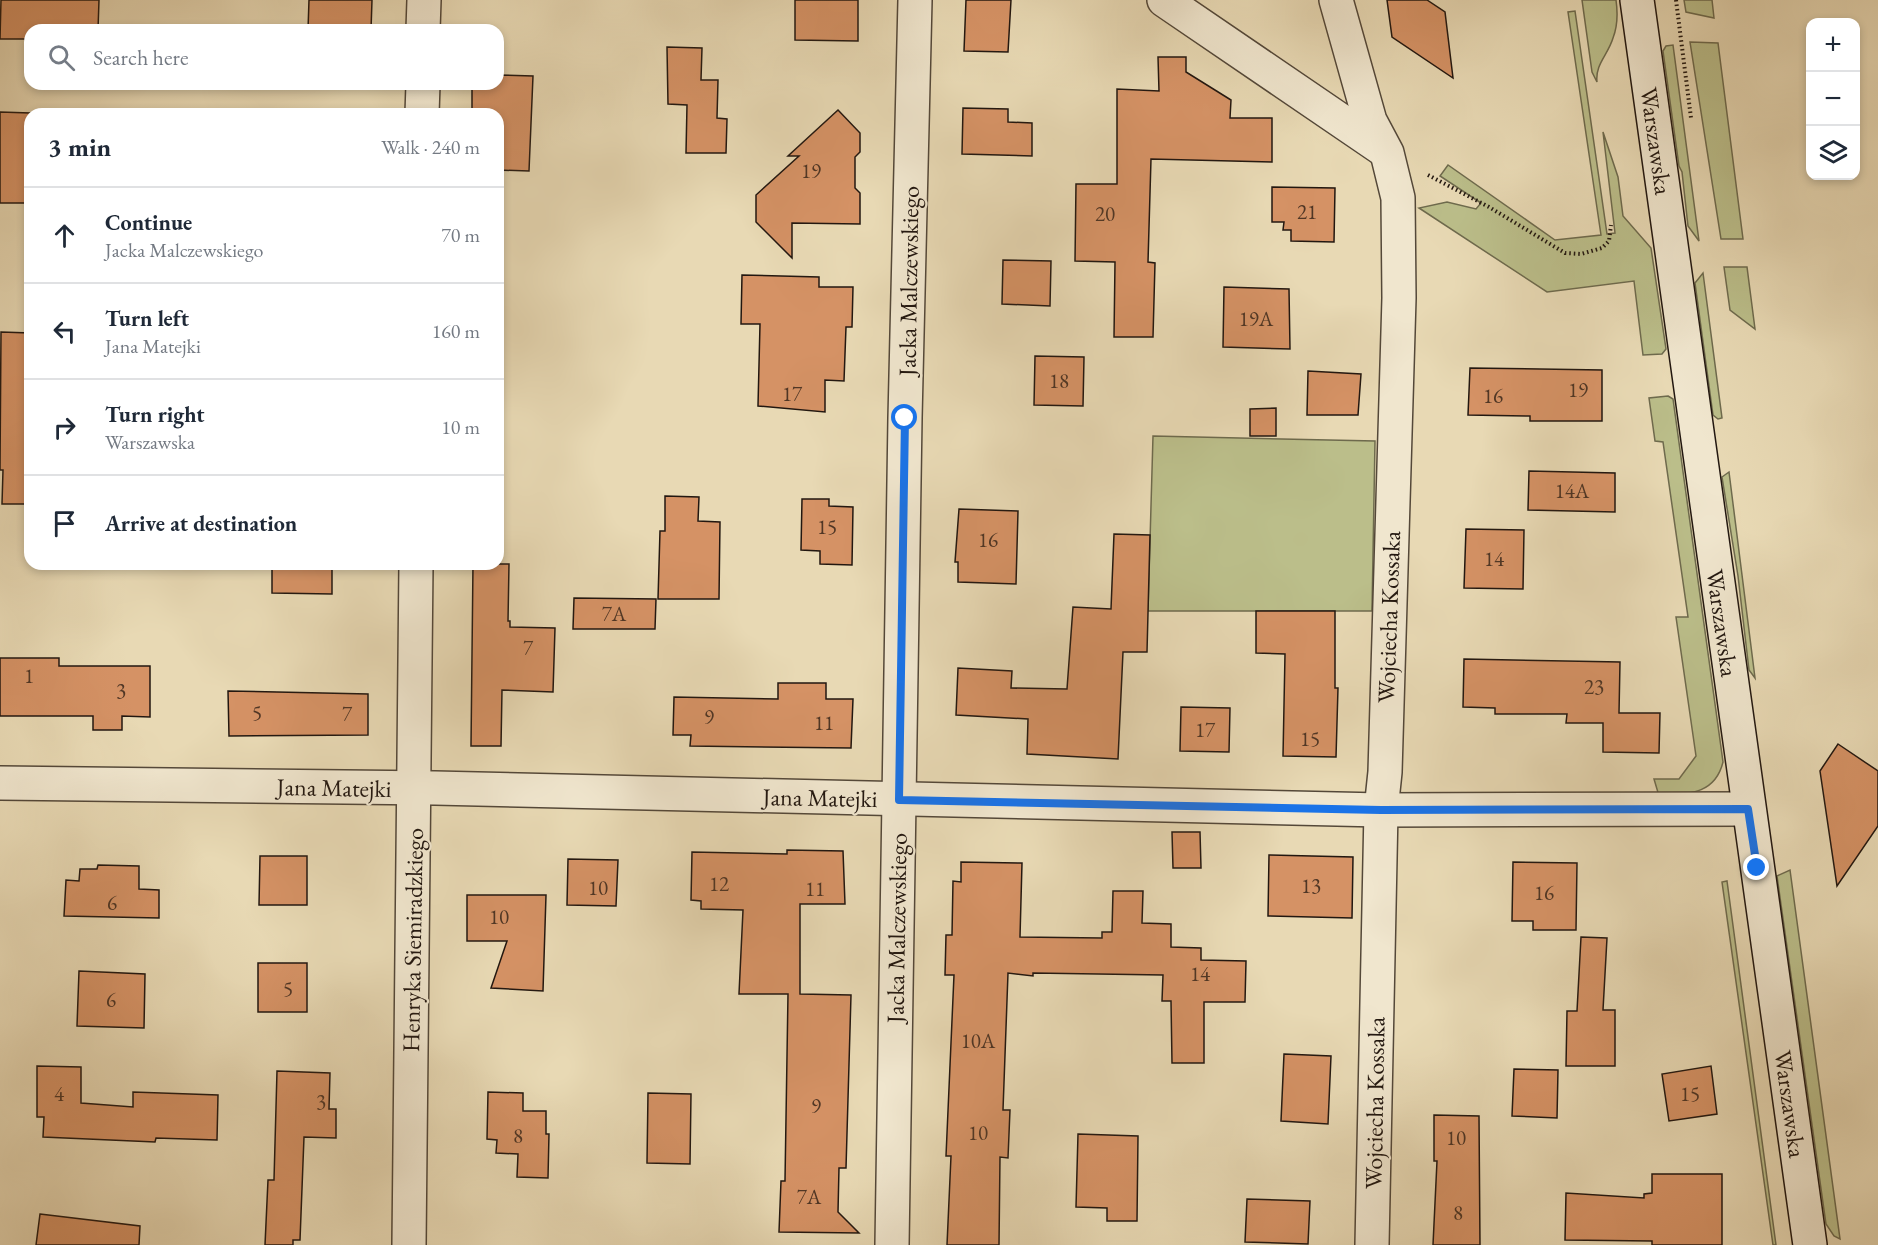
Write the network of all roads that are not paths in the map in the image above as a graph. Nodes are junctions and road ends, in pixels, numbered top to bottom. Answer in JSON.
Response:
{"nodes":[{"id":1,"x":424,"y":0,"type":"edge"},
{"id":2,"x":915,"y":0,"type":"edge"},
{"id":3,"x":1164,"y":0,"type":"edge"},
{"id":4,"x":1336,"y":0,"type":"edge"},
{"id":5,"x":1637,"y":0,"type":"edge"},
{"id":6,"x":423,"y":24,"type":"edge"},
{"id":7,"x":423,"y":90,"type":"edge"},
{"id":8,"x":422,"y":108,"type":"edge"},
{"id":9,"x":1388,"y":153,"type":"junction"},
{"id":10,"x":416,"y":570,"type":"edge"},
{"id":11,"x":0,"y":783,"type":"edge"},
{"id":12,"x":413,"y":789,"type":"junction"},
{"id":13,"x":899,"y":800,"type":"junction"},
{"id":14,"x":1748,"y":809,"type":"junction"},
{"id":15,"x":1381,"y":810,"type":"junction"},
{"id":16,"x":409,"y":1245,"type":"edge"},
{"id":17,"x":892,"y":1245,"type":"edge"},
{"id":18,"x":1372,"y":1245,"type":"edge"},
{"id":19,"x":1810,"y":1245,"type":"edge"}],
"edges":[{"from":1,"to":6,"type":"street"},
{"from":2,"to":13,"type":"street","name":"Jacka Malczewskiego"},
{"from":3,"to":9,"type":"street"},
{"from":4,"to":9,"type":"street","name":"Wojciecha Kossaka"},
{"from":5,"to":14,"type":"street","name":"Warszawska"},
{"from":7,"to":8,"type":"street"},
{"from":9,"to":15,"type":"street","name":"Wojciecha Kossaka"},
{"from":10,"to":12,"type":"street","name":"Henryka Siemiradzkiego"},
{"from":11,"to":12,"type":"street","name":"Jana Matejki"},
{"from":12,"to":13,"type":"street","name":"Jana Matejki"},
{"from":12,"to":16,"type":"street","name":"Henryka Siemiradzkiego"},
{"from":13,"to":15,"type":"street","name":"Jana Matejki"},
{"from":13,"to":17,"type":"street","name":"Jacka Malczewskiego"},
{"from":14,"to":15,"type":"street","name":"Jana Matejki"},
{"from":14,"to":19,"type":"street","name":"Warszawska"},
{"from":15,"to":18,"type":"street","name":"Wojciecha Kossaka"}]}
